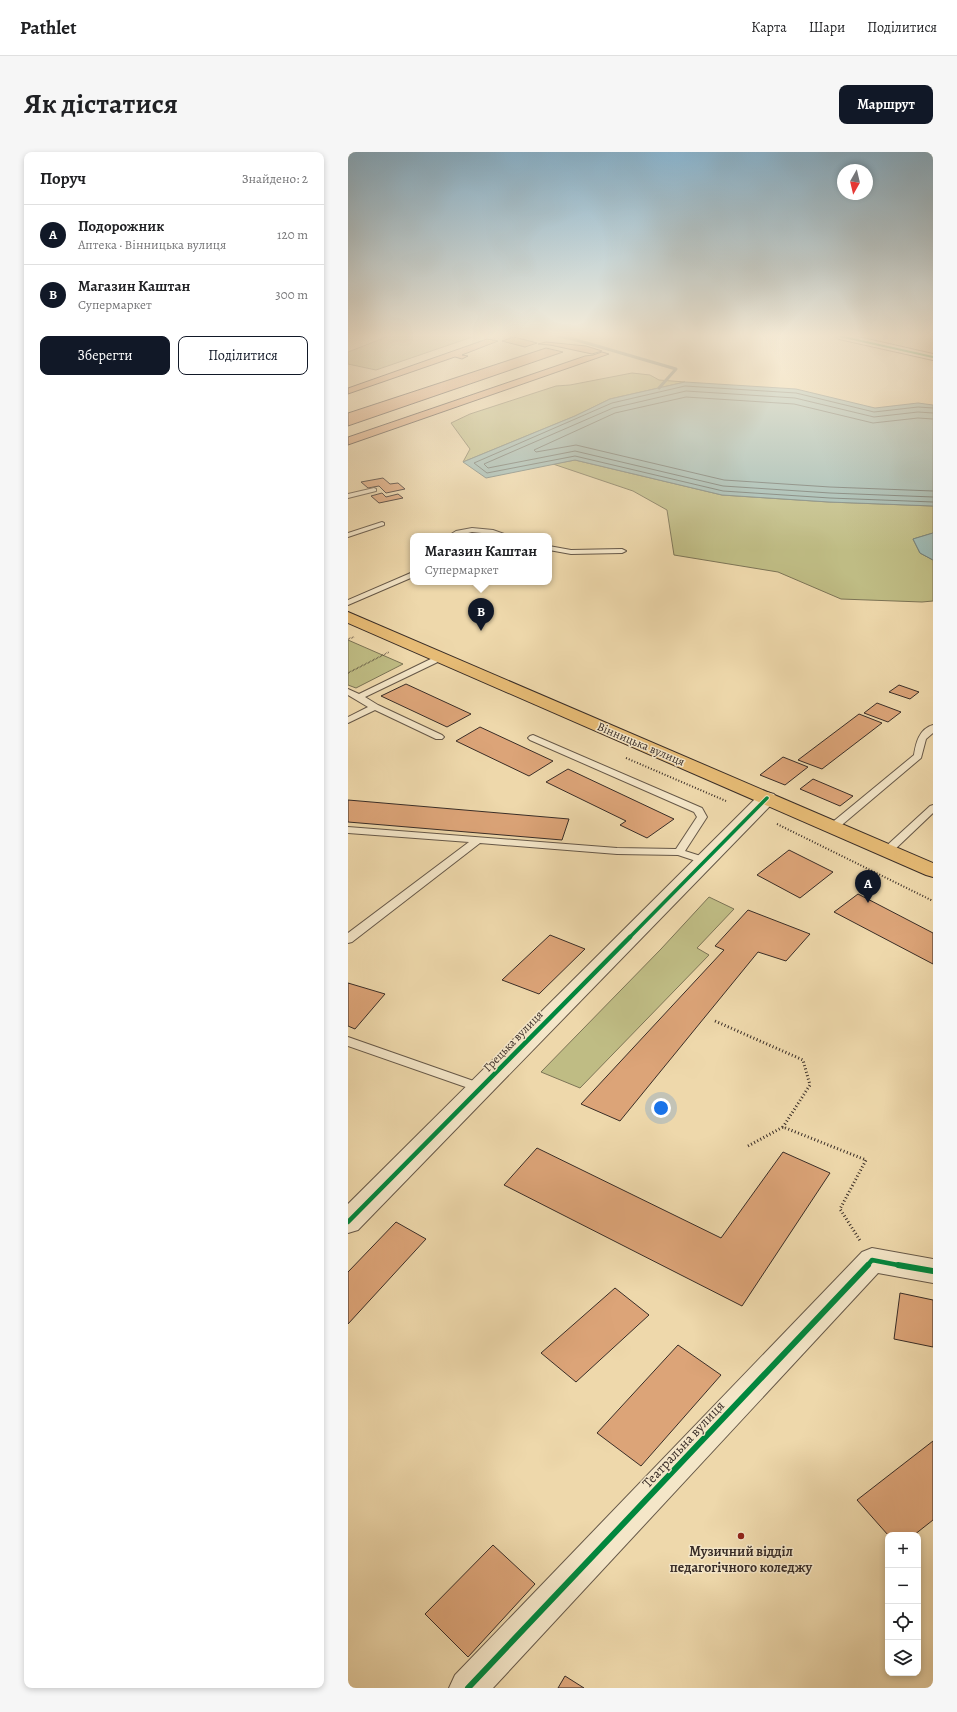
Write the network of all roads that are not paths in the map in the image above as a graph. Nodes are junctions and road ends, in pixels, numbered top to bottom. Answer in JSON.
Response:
{"nodes":[{"id":1,"x":374,"y":490,"type":"dead end"},
{"id":2,"x":348,"y":496,"type":"edge"},
{"id":3,"x":382,"y":524,"type":"dead end"},
{"id":4,"x":460,"y":533,"type":"edge"},
{"id":5,"x":496,"y":533,"type":"edge"},
{"id":6,"x":348,"y":535,"type":"edge"},
{"id":7,"x":552,"y":549,"type":"edge"},
{"id":8,"x":622,"y":552,"type":"dead end"},
{"id":9,"x":410,"y":575,"type":"edge"},
{"id":10,"x":348,"y":603,"type":"edge"},
{"id":11,"x":348,"y":617,"type":"edge"},
{"id":12,"x":442,"y":657,"type":"junction"},
{"id":13,"x":348,"y":692,"type":"edge"},
{"id":14,"x":359,"y":697,"type":"junction"},
{"id":15,"x":375,"y":707,"type":"junction"},
{"id":16,"x":348,"y":720,"type":"edge"},
{"id":17,"x":933,"y":728,"type":"edge"},
{"id":18,"x":439,"y":736,"type":"dead end"},
{"id":19,"x":533,"y":738,"type":"dead end"},
{"id":20,"x":767,"y":798,"type":"junction"},
{"id":21,"x":933,"y":808,"type":"edge"},
{"id":22,"x":833,"y":827,"type":"junction"},
{"id":23,"x":348,"y":830,"type":"edge"},
{"id":24,"x":477,"y":841,"type":"junction"},
{"id":25,"x":887,"y":850,"type":"junction"},
{"id":26,"x":679,"y":852,"type":"junction"},
{"id":27,"x":700,"y":868,"type":"junction"},
{"id":28,"x":933,"y":871,"type":"edge"},
{"id":29,"x":348,"y":939,"type":"edge"},
{"id":30,"x":348,"y":1041,"type":"edge"},
{"id":31,"x":481,"y":1088,"type":"junction"},
{"id":32,"x":348,"y":1222,"type":"edge"},
{"id":33,"x":933,"y":1271,"type":"edge"},
{"id":34,"x":468,"y":1688,"type":"edge"}],
"edges":[{"from":1,"to":2,"type":"lane"},
{"from":3,"to":6,"type":"lane"},
{"from":4,"to":5,"type":"lane"},
{"from":7,"to":8,"type":"lane"},
{"from":9,"to":10,"type":"lane"},
{"from":11,"to":12,"type":"main road","name":"Вінницька вулиця"},
{"from":12,"to":14,"type":"lane"},
{"from":12,"to":20,"type":"main road","name":"Вінницька вулиця"},
{"from":13,"to":14,"type":"lane"},
{"from":14,"to":15,"type":"lane"},
{"from":15,"to":16,"type":"lane"},
{"from":15,"to":18,"type":"lane"},
{"from":17,"to":22,"type":"lane"},
{"from":19,"to":26,"type":"lane"},
{"from":20,"to":22,"type":"main road","name":"Вінницька вулиця"},
{"from":20,"to":27,"type":"street","name":"Грецька вулиця"},
{"from":21,"to":25,"type":"lane"},
{"from":22,"to":25,"type":"main road","name":"Вінницька вулиця"},
{"from":23,"to":24,"type":"lane"},
{"from":24,"to":26,"type":"lane"},
{"from":24,"to":29,"type":"lane"},
{"from":25,"to":28,"type":"main road","name":"Вінницька вулиця"},
{"from":26,"to":27,"type":"lane"},
{"from":27,"to":31,"type":"street","name":"Грецька вулиця"},
{"from":30,"to":31,"type":"lane"},
{"from":31,"to":32,"type":"street","name":"Грецька вулиця"},
{"from":33,"to":34,"type":"street","name":"Театральна вулиця"}]}
